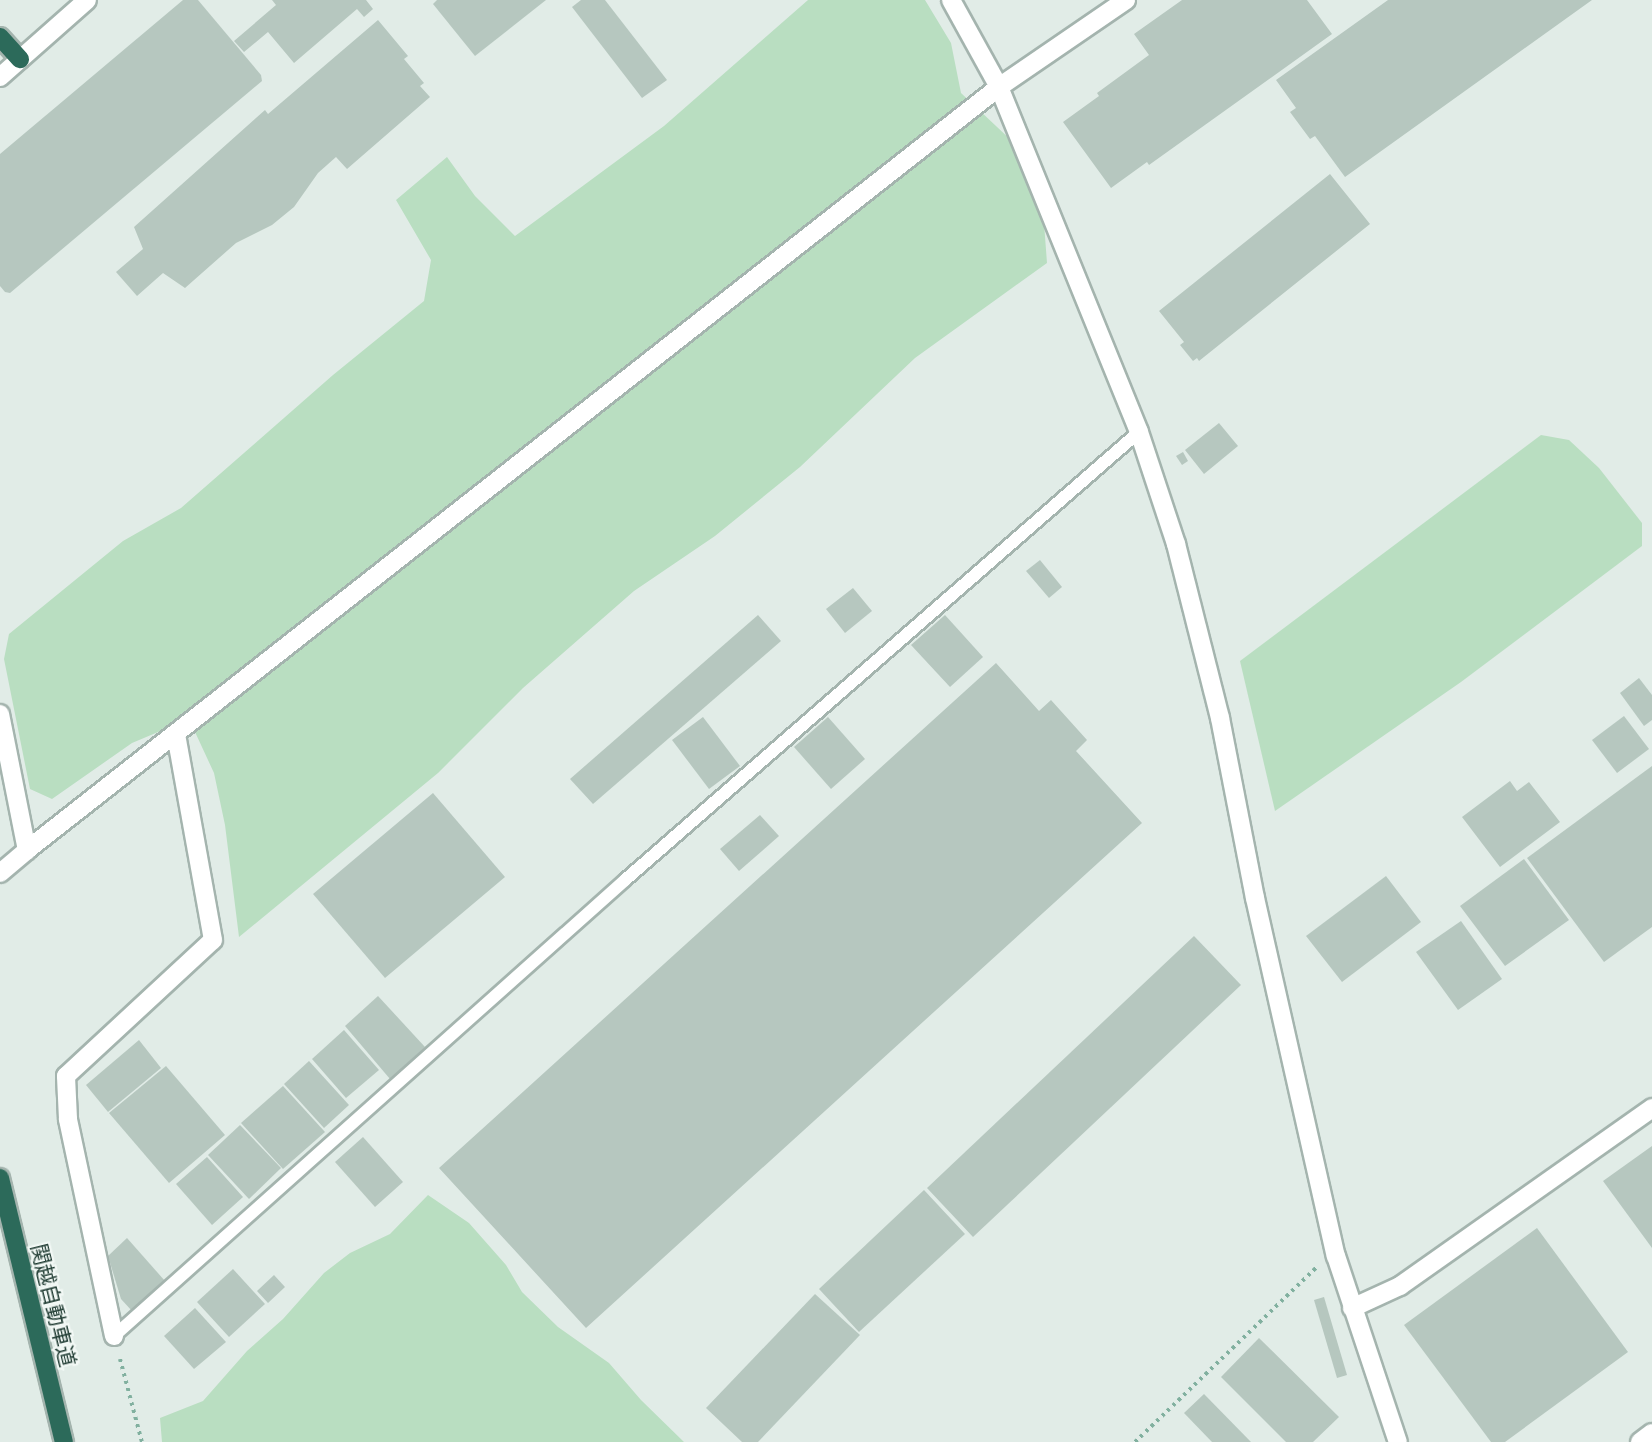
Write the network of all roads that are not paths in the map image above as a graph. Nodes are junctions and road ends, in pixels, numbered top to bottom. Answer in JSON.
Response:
{"nodes":[{"id":1,"x":87,"y":0,"type":"edge"},
{"id":2,"x":951,"y":0,"type":"edge"},
{"id":3,"x":1126,"y":0,"type":"edge"},
{"id":4,"x":0,"y":37,"type":"edge"},
{"id":5,"x":20,"y":59,"type":"junction"},
{"id":6,"x":0,"y":77,"type":"edge"},
{"id":7,"x":999,"y":87,"type":"junction"},
{"id":8,"x":1139,"y":432,"type":"junction"},
{"id":9,"x":0,"y":714,"type":"edge"},
{"id":10,"x":176,"y":735,"type":"junction"},
{"id":11,"x":27,"y":850,"type":"junction"},
{"id":12,"x":0,"y":873,"type":"edge"},
{"id":13,"x":1652,"y":1108,"type":"edge"},
{"id":14,"x":0,"y":1178,"type":"edge"},
{"id":15,"x":1352,"y":1308,"type":"junction"},
{"id":16,"x":114,"y":1336,"type":"joint"},
{"id":17,"x":1652,"y":1434,"type":"edge"},
{"id":18,"x":64,"y":1442,"type":"edge"},
{"id":19,"x":1398,"y":1442,"type":"edge"},
{"id":20,"x":1640,"y":1442,"type":"edge"}],
"edges":[{"from":1,"to":5,"type":"street"},
{"from":2,"to":7,"type":"street"},
{"from":3,"to":7,"type":"street"},
{"from":4,"to":5,"type":"highway"},
{"from":5,"to":6,"type":"street"},
{"from":7,"to":8,"type":"street"},
{"from":7,"to":10,"type":"street"},
{"from":8,"to":15,"type":"street"},
{"from":8,"to":16,"type":"lane"},
{"from":9,"to":11,"type":"street"},
{"from":10,"to":11,"type":"street"},
{"from":10,"to":16,"type":"street"},
{"from":11,"to":12,"type":"street"},
{"from":13,"to":15,"type":"street"},
{"from":14,"to":18,"type":"highway","name":"関越自動車道"},
{"from":15,"to":19,"type":"street"},
{"from":17,"to":20,"type":"street"}]}
